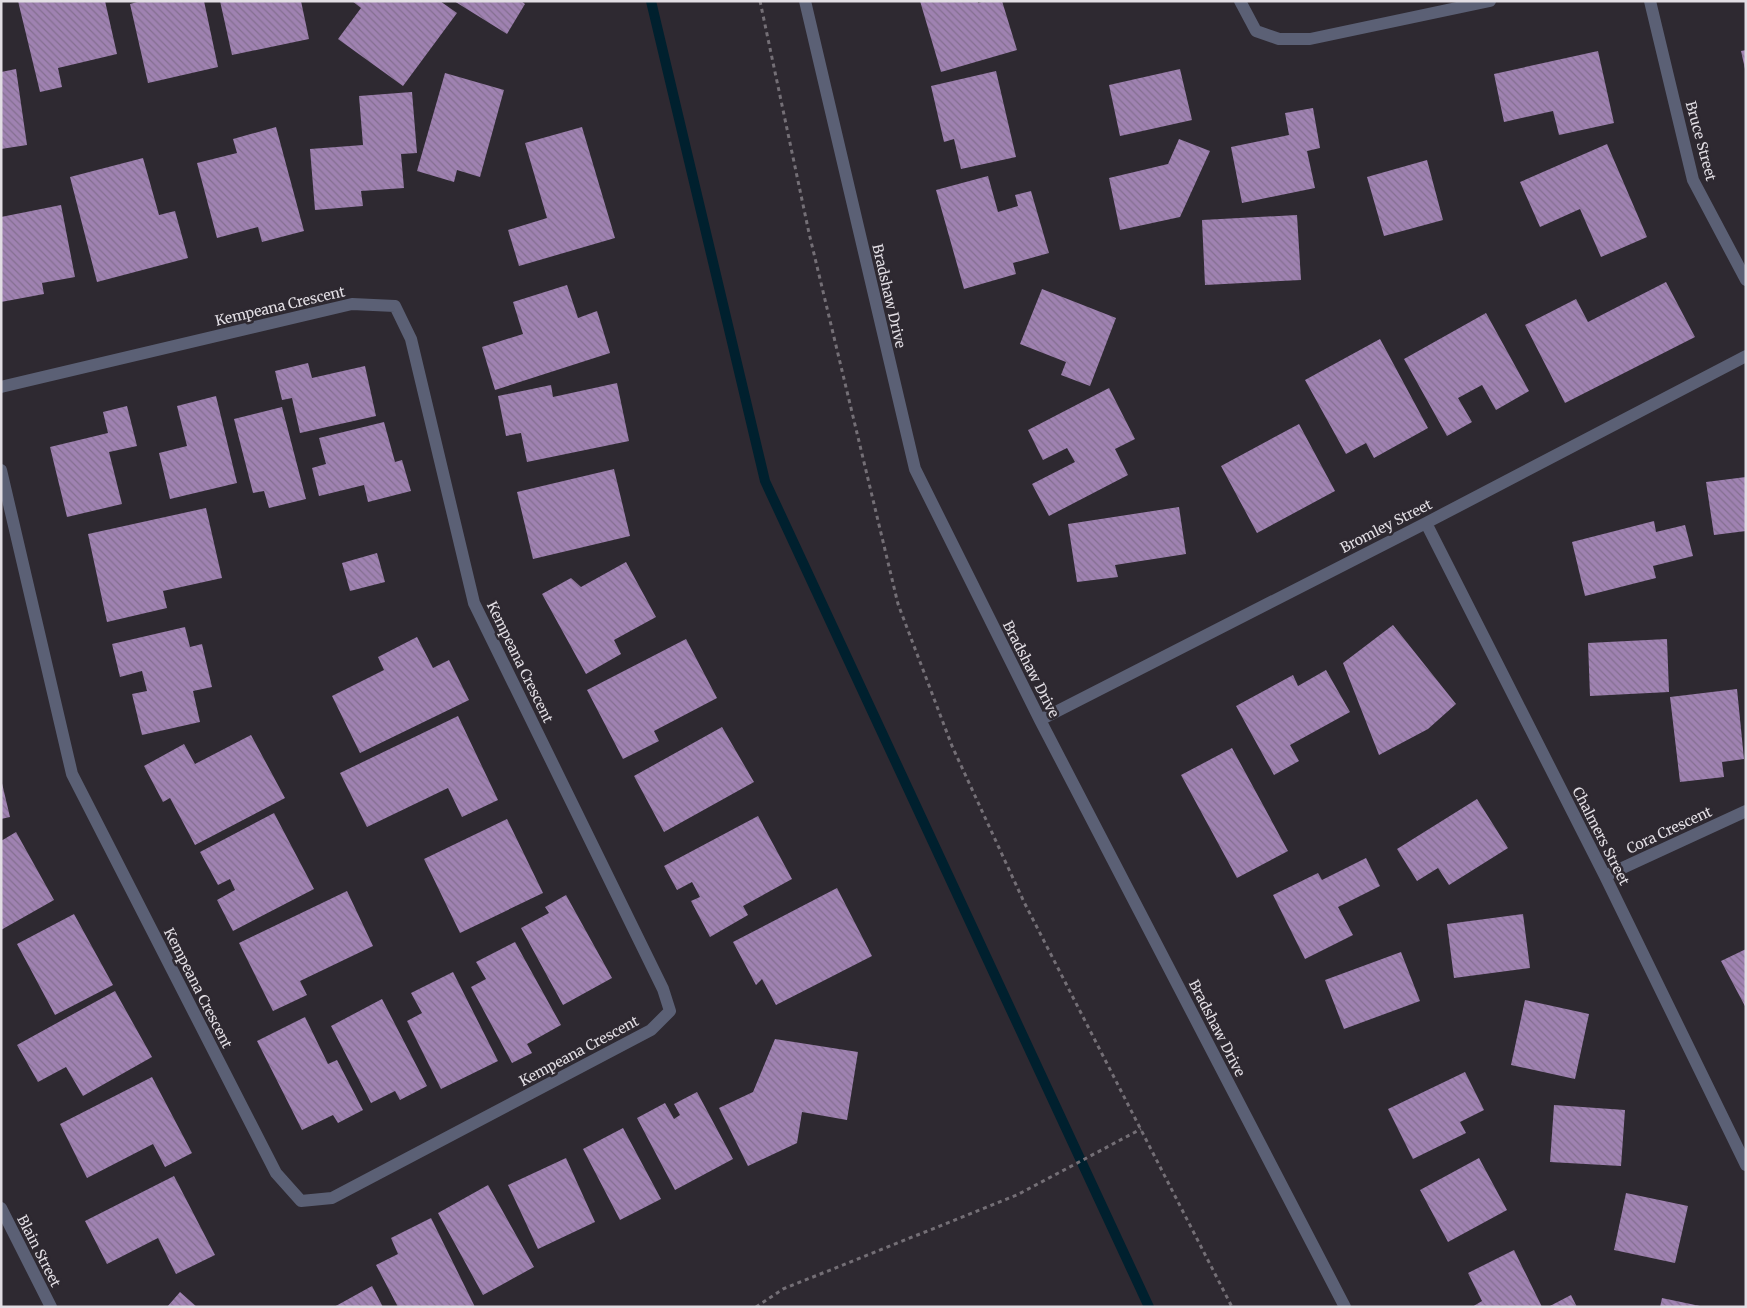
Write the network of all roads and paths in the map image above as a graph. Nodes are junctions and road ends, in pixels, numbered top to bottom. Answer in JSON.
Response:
{"nodes":[{"id":1,"x":760,"y":1,"type":"edge"},
{"id":2,"x":805,"y":1,"type":"edge"},
{"id":3,"x":1240,"y":1,"type":"edge"},
{"id":4,"x":1490,"y":1,"type":"edge"},
{"id":5,"x":1650,"y":1,"type":"edge"},
{"id":6,"x":1746,"y":280,"type":"edge"},
{"id":7,"x":1746,"y":356,"type":"edge"},
{"id":8,"x":1,"y":387,"type":"edge"},
{"id":9,"x":1,"y":470,"type":"edge"},
{"id":10,"x":1426,"y":523,"type":"junction"},
{"id":11,"x":1040,"y":720,"type":"junction"},
{"id":12,"x":1746,"y":811,"type":"edge"},
{"id":13,"x":1605,"y":876,"type":"junction"},
{"id":14,"x":1141,"y":1129,"type":"junction"},
{"id":15,"x":1746,"y":1165,"type":"edge"},
{"id":16,"x":1,"y":1208,"type":"edge"},
{"id":17,"x":51,"y":1307,"type":"edge"},
{"id":18,"x":756,"y":1307,"type":"edge"},
{"id":19,"x":1232,"y":1307,"type":"edge"},
{"id":20,"x":1345,"y":1307,"type":"edge"}],
"edges":[{"from":1,"to":14,"type":"path"},
{"from":2,"to":11,"type":"street","name":"Bradshaw Drive"},
{"from":3,"to":4,"type":"street"},
{"from":5,"to":6,"type":"street","name":"Bruce Street"},
{"from":7,"to":10,"type":"street","name":"Bromley Street"},
{"from":8,"to":9,"type":"street","name":"Kempeana Crescent"},
{"from":10,"to":11,"type":"street","name":"Bromley Street"},
{"from":10,"to":13,"type":"street","name":"Chalmers Street"},
{"from":11,"to":20,"type":"street","name":"Bradshaw Drive"},
{"from":12,"to":13,"type":"street","name":"Cora Crescent"},
{"from":13,"to":15,"type":"street","name":"Chalmers Street"},
{"from":14,"to":18,"type":"path"},
{"from":14,"to":19,"type":"path"},
{"from":16,"to":17,"type":"street","name":"Blain Street"}]}
